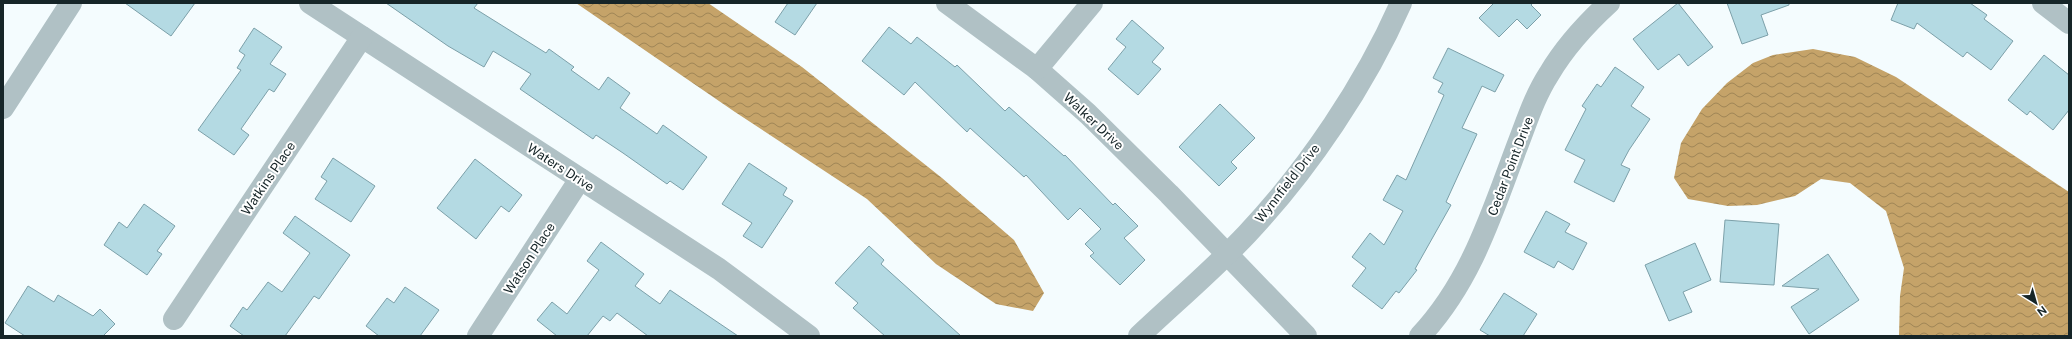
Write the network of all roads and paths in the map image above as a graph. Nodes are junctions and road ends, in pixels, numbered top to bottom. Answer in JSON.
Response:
{"nodes":[{"id":1,"x":71,"y":3,"type":"edge"},
{"id":2,"x":310,"y":3,"type":"edge"},
{"id":3,"x":946,"y":3,"type":"edge"},
{"id":4,"x":1092,"y":3,"type":"edge"},
{"id":5,"x":1401,"y":3,"type":"edge"},
{"id":6,"x":1609,"y":3,"type":"edge"},
{"id":7,"x":2043,"y":3,"type":"edge"},
{"id":8,"x":2069,"y":23,"type":"edge"},
{"id":9,"x":362,"y":37,"type":"junction"},
{"id":10,"x":1038,"y":69,"type":"junction"},
{"id":11,"x":3,"y":108,"type":"edge"},
{"id":12,"x":580,"y":179,"type":"junction"},
{"id":13,"x":1227,"y":254,"type":"junction"},
{"id":14,"x":174,"y":319,"type":"dead end"},
{"id":15,"x":478,"y":336,"type":"edge"},
{"id":16,"x":809,"y":336,"type":"edge"},
{"id":17,"x":1139,"y":336,"type":"edge"},
{"id":18,"x":1306,"y":336,"type":"edge"},
{"id":19,"x":1420,"y":336,"type":"edge"}],
"edges":[{"from":1,"to":11,"type":"street"},
{"from":2,"to":9,"type":"street","name":"Waters Drive"},
{"from":3,"to":10,"type":"street","name":"Walker Drive"},
{"from":4,"to":10,"type":"street"},
{"from":5,"to":13,"type":"street","name":"Wynnfield Drive"},
{"from":6,"to":19,"type":"street","name":"Cedar Point Drive"},
{"from":7,"to":8,"type":"street"},
{"from":9,"to":12,"type":"street","name":"Waters Drive"},
{"from":9,"to":14,"type":"street","name":"Watkins Place"},
{"from":10,"to":13,"type":"street","name":"Walker Drive"},
{"from":12,"to":15,"type":"street","name":"Watson Place"},
{"from":12,"to":16,"type":"street","name":"Waters Drive"},
{"from":13,"to":17,"type":"street","name":"Wynnfield Drive"},
{"from":13,"to":18,"type":"street","name":"Walker Drive"}]}
